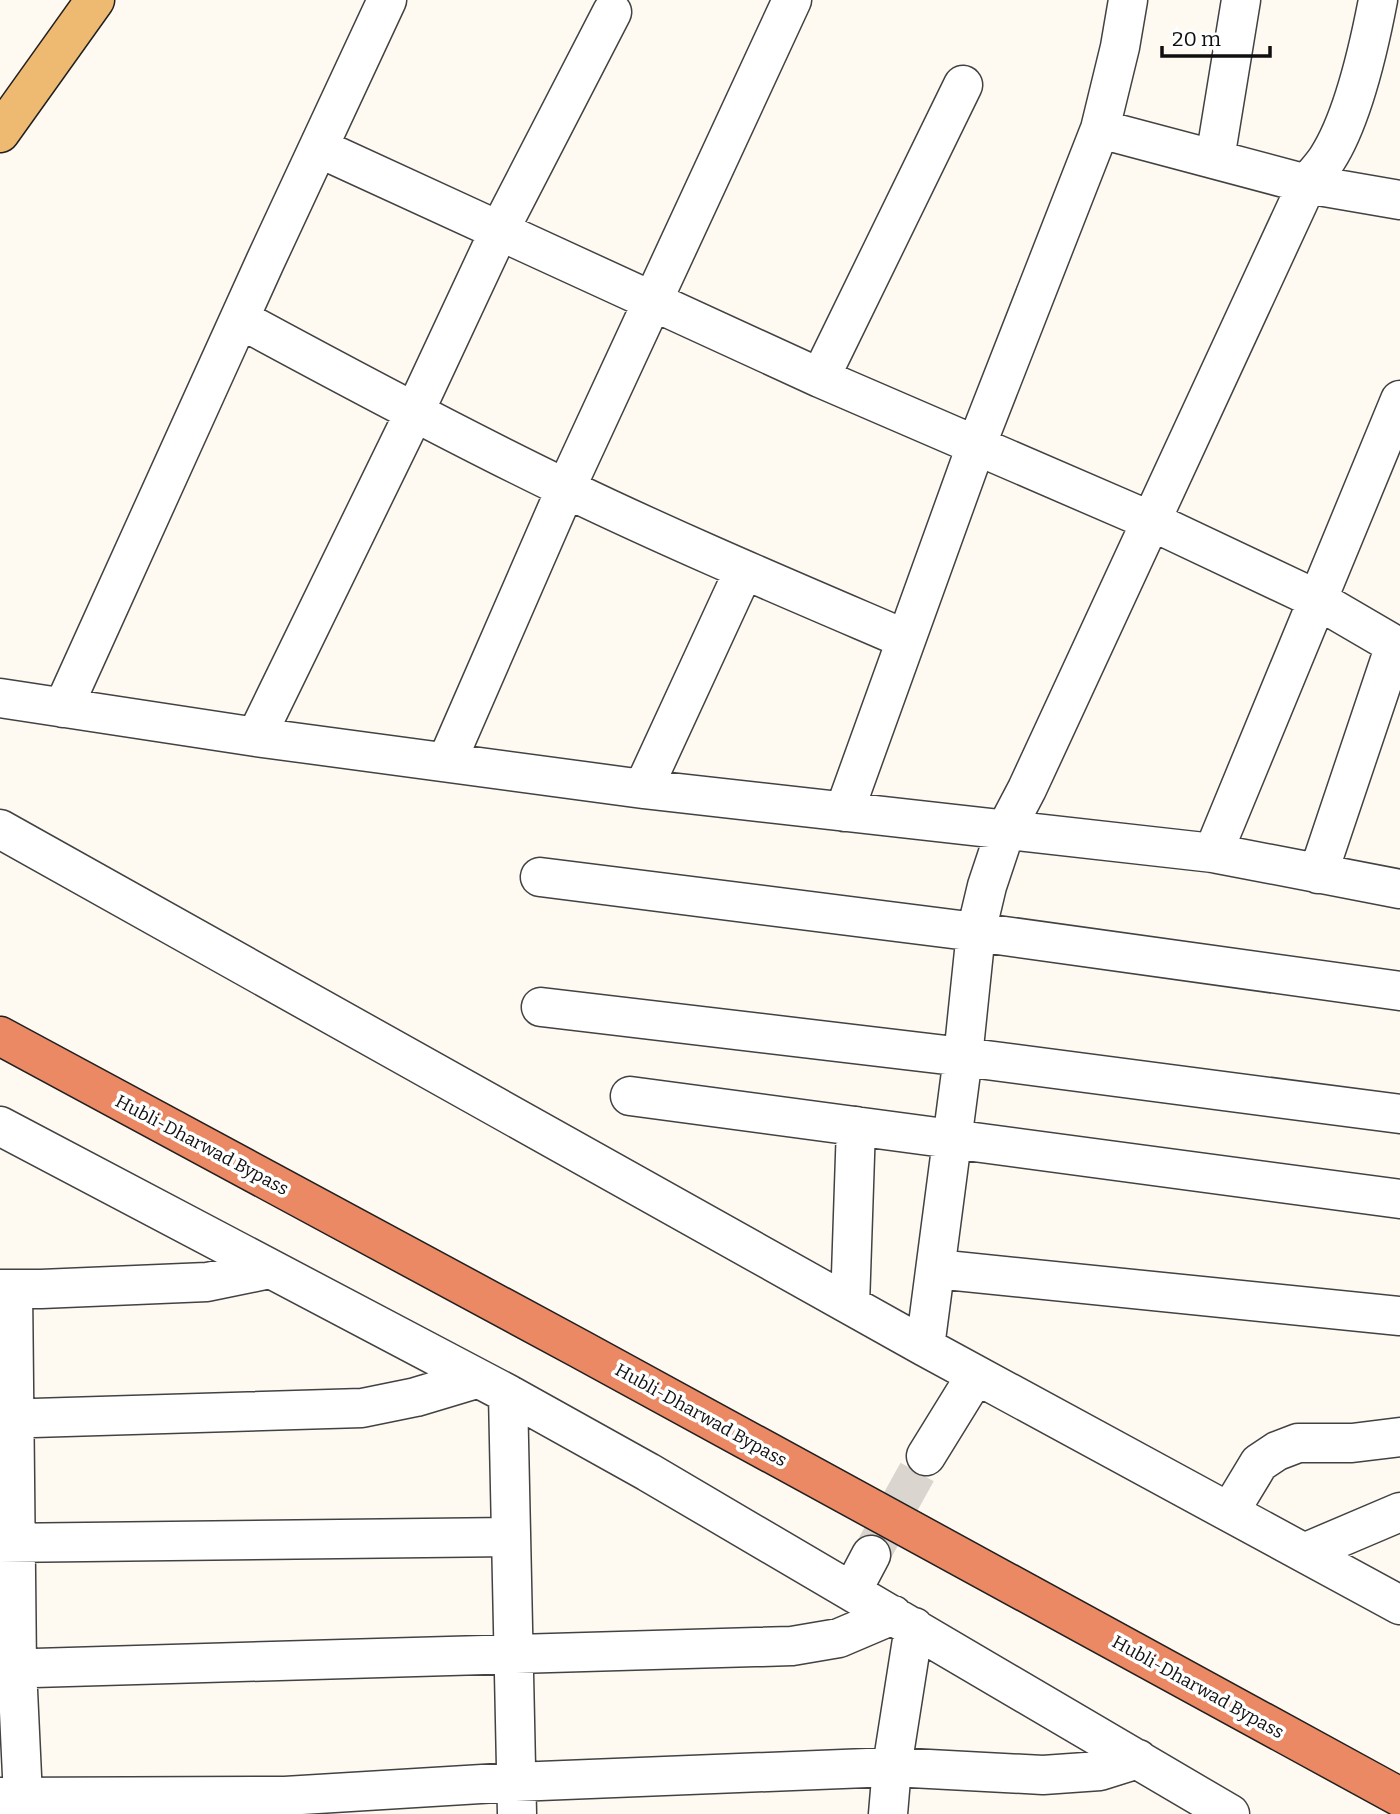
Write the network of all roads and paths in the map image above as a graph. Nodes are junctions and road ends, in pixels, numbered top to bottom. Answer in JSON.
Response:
{"nodes":[{"id":1,"x":95,"y":0,"type":"edge"},
{"id":2,"x":387,"y":0,"type":"edge"},
{"id":3,"x":792,"y":0,"type":"edge"},
{"id":4,"x":1128,"y":0,"type":"edge"},
{"id":5,"x":1241,"y":0,"type":"edge"},
{"id":6,"x":1378,"y":0,"type":"edge"},
{"id":7,"x":612,"y":12,"type":"dead end"},
{"id":8,"x":963,"y":85,"type":"dead end"},
{"id":9,"x":1100,"y":129,"type":"junction"},
{"id":10,"x":0,"y":133,"type":"edge"},
{"id":11,"x":319,"y":148,"type":"junction"},
{"id":12,"x":1215,"y":159,"type":"junction"},
{"id":13,"x":1307,"y":184,"type":"junction"},
{"id":14,"x":1400,"y":200,"type":"edge"},
{"id":15,"x":500,"y":229,"type":"junction"},
{"id":16,"x":651,"y":302,"type":"junction"},
{"id":17,"x":240,"y":319,"type":"junction"},
{"id":18,"x":820,"y":378,"type":"junction"},
{"id":19,"x":1400,"y":400,"type":"edge"},
{"id":20,"x":414,"y":413,"type":"junction"},
{"id":21,"x":976,"y":446,"type":"junction"},
{"id":22,"x":566,"y":488,"type":"junction"},
{"id":23,"x":1151,"y":521,"type":"junction"},
{"id":24,"x":744,"y":570,"type":"junction"},
{"id":25,"x":1316,"y":599,"type":"junction"},
{"id":26,"x":905,"y":639,"type":"junction"},
{"id":27,"x":1397,"y":646,"type":"edge"},
{"id":28,"x":0,"y":698,"type":"edge"},
{"id":29,"x":63,"y":708,"type":"junction"},
{"id":30,"x":256,"y":737,"type":"junction"},
{"id":31,"x":447,"y":761,"type":"junction"},
{"id":32,"x":643,"y":789,"type":"junction"},
{"id":33,"x":844,"y":812,"type":"junction"},
{"id":34,"x":0,"y":829,"type":"edge"},
{"id":35,"x":1006,"y":829,"type":"junction"},
{"id":36,"x":1213,"y":853,"type":"junction"},
{"id":37,"x":1318,"y":874,"type":"junction"},
{"id":38,"x":540,"y":877,"type":"dead end"},
{"id":39,"x":1400,"y":889,"type":"edge"},
{"id":40,"x":976,"y":932,"type":"junction"},
{"id":41,"x":1400,"y":991,"type":"edge"},
{"id":42,"x":541,"y":1007,"type":"dead end"},
{"id":43,"x":0,"y":1036,"type":"edge"},
{"id":44,"x":963,"y":1057,"type":"junction"},
{"id":45,"x":630,"y":1096,"type":"dead end"},
{"id":46,"x":1400,"y":1114,"type":"edge"},
{"id":47,"x":0,"y":1126,"type":"edge"},
{"id":48,"x":856,"y":1126,"type":"junction"},
{"id":49,"x":952,"y":1139,"type":"junction"},
{"id":50,"x":41,"y":1148,"type":"junction"},
{"id":51,"x":0,"y":1149,"type":"edge"},
{"id":52,"x":1400,"y":1199,"type":"edge"},
{"id":53,"x":270,"y":1269,"type":"junction"},
{"id":54,"x":936,"y":1269,"type":"junction"},
{"id":55,"x":7,"y":1289,"type":"edge"},
{"id":56,"x":850,"y":1305,"type":"junction"},
{"id":57,"x":1400,"y":1316,"type":"edge"},
{"id":58,"x":925,"y":1347,"type":"junction"},
{"id":59,"x":976,"y":1375,"type":"junction"},
{"id":60,"x":492,"y":1386,"type":"junction"},
{"id":61,"x":7,"y":1419,"type":"edge"},
{"id":62,"x":1400,"y":1437,"type":"edge"},
{"id":63,"x":926,"y":1456,"type":"tunnel mouth"},
{"id":64,"x":1230,"y":1511,"type":"junction"},
{"id":65,"x":1400,"y":1512,"type":"edge"},
{"id":66,"x":510,"y":1537,"type":"junction"},
{"id":67,"x":8,"y":1544,"type":"edge"},
{"id":68,"x":1306,"y":1552,"type":"junction"},
{"id":69,"x":871,"y":1555,"type":"tunnel mouth"},
{"id":70,"x":852,"y":1591,"type":"junction"},
{"id":71,"x":1400,"y":1605,"type":"edge"},
{"id":72,"x":903,"y":1621,"type":"junction"},
{"id":73,"x":513,"y":1654,"type":"junction"},
{"id":74,"x":9,"y":1669,"type":"edge"},
{"id":75,"x":1138,"y":1759,"type":"junction"},
{"id":76,"x":892,"y":1767,"type":"junction"},
{"id":77,"x":11,"y":1797,"type":"edge"},
{"id":78,"x":1400,"y":1797,"type":"edge"},
{"id":79,"x":516,"y":1798,"type":"edge"},
{"id":80,"x":1205,"y":1809,"type":"edge"},
{"id":81,"x":888,"y":1814,"type":"edge"}],
"edges":[{"from":1,"to":10,"type":"main road"},
{"from":2,"to":11,"type":"street"},
{"from":3,"to":16,"type":"street"},
{"from":4,"to":9,"type":"street"},
{"from":5,"to":12,"type":"street"},
{"from":6,"to":13,"type":"street"},
{"from":7,"to":15,"type":"street"},
{"from":8,"to":18,"type":"street"},
{"from":9,"to":12,"type":"street"},
{"from":9,"to":21,"type":"street"},
{"from":11,"to":15,"type":"street"},
{"from":11,"to":17,"type":"street"},
{"from":12,"to":13,"type":"street"},
{"from":13,"to":14,"type":"street"},
{"from":13,"to":23,"type":"street"},
{"from":15,"to":16,"type":"street"},
{"from":15,"to":20,"type":"street"},
{"from":16,"to":18,"type":"street"},
{"from":16,"to":22,"type":"street"},
{"from":17,"to":20,"type":"street"},
{"from":17,"to":29,"type":"street"},
{"from":18,"to":21,"type":"street"},
{"from":19,"to":25,"type":"street"},
{"from":20,"to":22,"type":"street"},
{"from":20,"to":30,"type":"street"},
{"from":21,"to":23,"type":"street"},
{"from":21,"to":26,"type":"street"},
{"from":22,"to":24,"type":"street"},
{"from":22,"to":31,"type":"street"},
{"from":23,"to":25,"type":"street"},
{"from":23,"to":35,"type":"street"},
{"from":24,"to":26,"type":"street"},
{"from":24,"to":32,"type":"street"},
{"from":25,"to":27,"type":"street"},
{"from":25,"to":36,"type":"street"},
{"from":26,"to":33,"type":"street"},
{"from":27,"to":37,"type":"street"},
{"from":28,"to":29,"type":"street"},
{"from":29,"to":30,"type":"street"},
{"from":30,"to":31,"type":"street"},
{"from":31,"to":32,"type":"street"},
{"from":32,"to":33,"type":"street"},
{"from":33,"to":35,"type":"street"},
{"from":34,"to":56,"type":"street"},
{"from":35,"to":36,"type":"street"},
{"from":35,"to":40,"type":"street"},
{"from":36,"to":37,"type":"street"},
{"from":37,"to":39,"type":"street"},
{"from":38,"to":40,"type":"street"},
{"from":40,"to":41,"type":"street"},
{"from":40,"to":44,"type":"street"},
{"from":42,"to":44,"type":"street"},
{"from":43,"to":78,"type":"highway","name":"Hubli-Dharwad Bypass"},
{"from":44,"to":46,"type":"street"},
{"from":44,"to":49,"type":"street"},
{"from":45,"to":48,"type":"street"},
{"from":47,"to":50,"type":"street"},
{"from":48,"to":49,"type":"street"},
{"from":48,"to":56,"type":"street"},
{"from":49,"to":52,"type":"street"},
{"from":49,"to":54,"type":"street"},
{"from":50,"to":51,"type":"street"},
{"from":50,"to":53,"type":"street"},
{"from":53,"to":55,"type":"street"},
{"from":53,"to":60,"type":"street"},
{"from":54,"to":57,"type":"street"},
{"from":54,"to":58,"type":"street"},
{"from":55,"to":61,"type":"street"},
{"from":56,"to":58,"type":"street"},
{"from":58,"to":59,"type":"street"},
{"from":59,"to":63,"type":"street"},
{"from":59,"to":64,"type":"street"},
{"from":60,"to":61,"type":"street"},
{"from":60,"to":66,"type":"street"},
{"from":60,"to":70,"type":"street"},
{"from":61,"to":67,"type":"street"},
{"from":62,"to":64,"type":"street"},
{"from":64,"to":68,"type":"street"},
{"from":65,"to":68,"type":"street"},
{"from":66,"to":67,"type":"street"},
{"from":66,"to":73,"type":"street"},
{"from":67,"to":74,"type":"street"},
{"from":68,"to":71,"type":"street"},
{"from":69,"to":70,"type":"street"},
{"from":70,"to":72,"type":"street"},
{"from":72,"to":73,"type":"street"},
{"from":72,"to":75,"type":"street"},
{"from":72,"to":76,"type":"street"},
{"from":73,"to":74,"type":"street"},
{"from":73,"to":79,"type":"street"},
{"from":74,"to":77,"type":"street"},
{"from":75,"to":76,"type":"street"},
{"from":75,"to":80,"type":"street"},
{"from":76,"to":79,"type":"street"},
{"from":76,"to":81,"type":"street"},
{"from":77,"to":79,"type":"street"}]}
